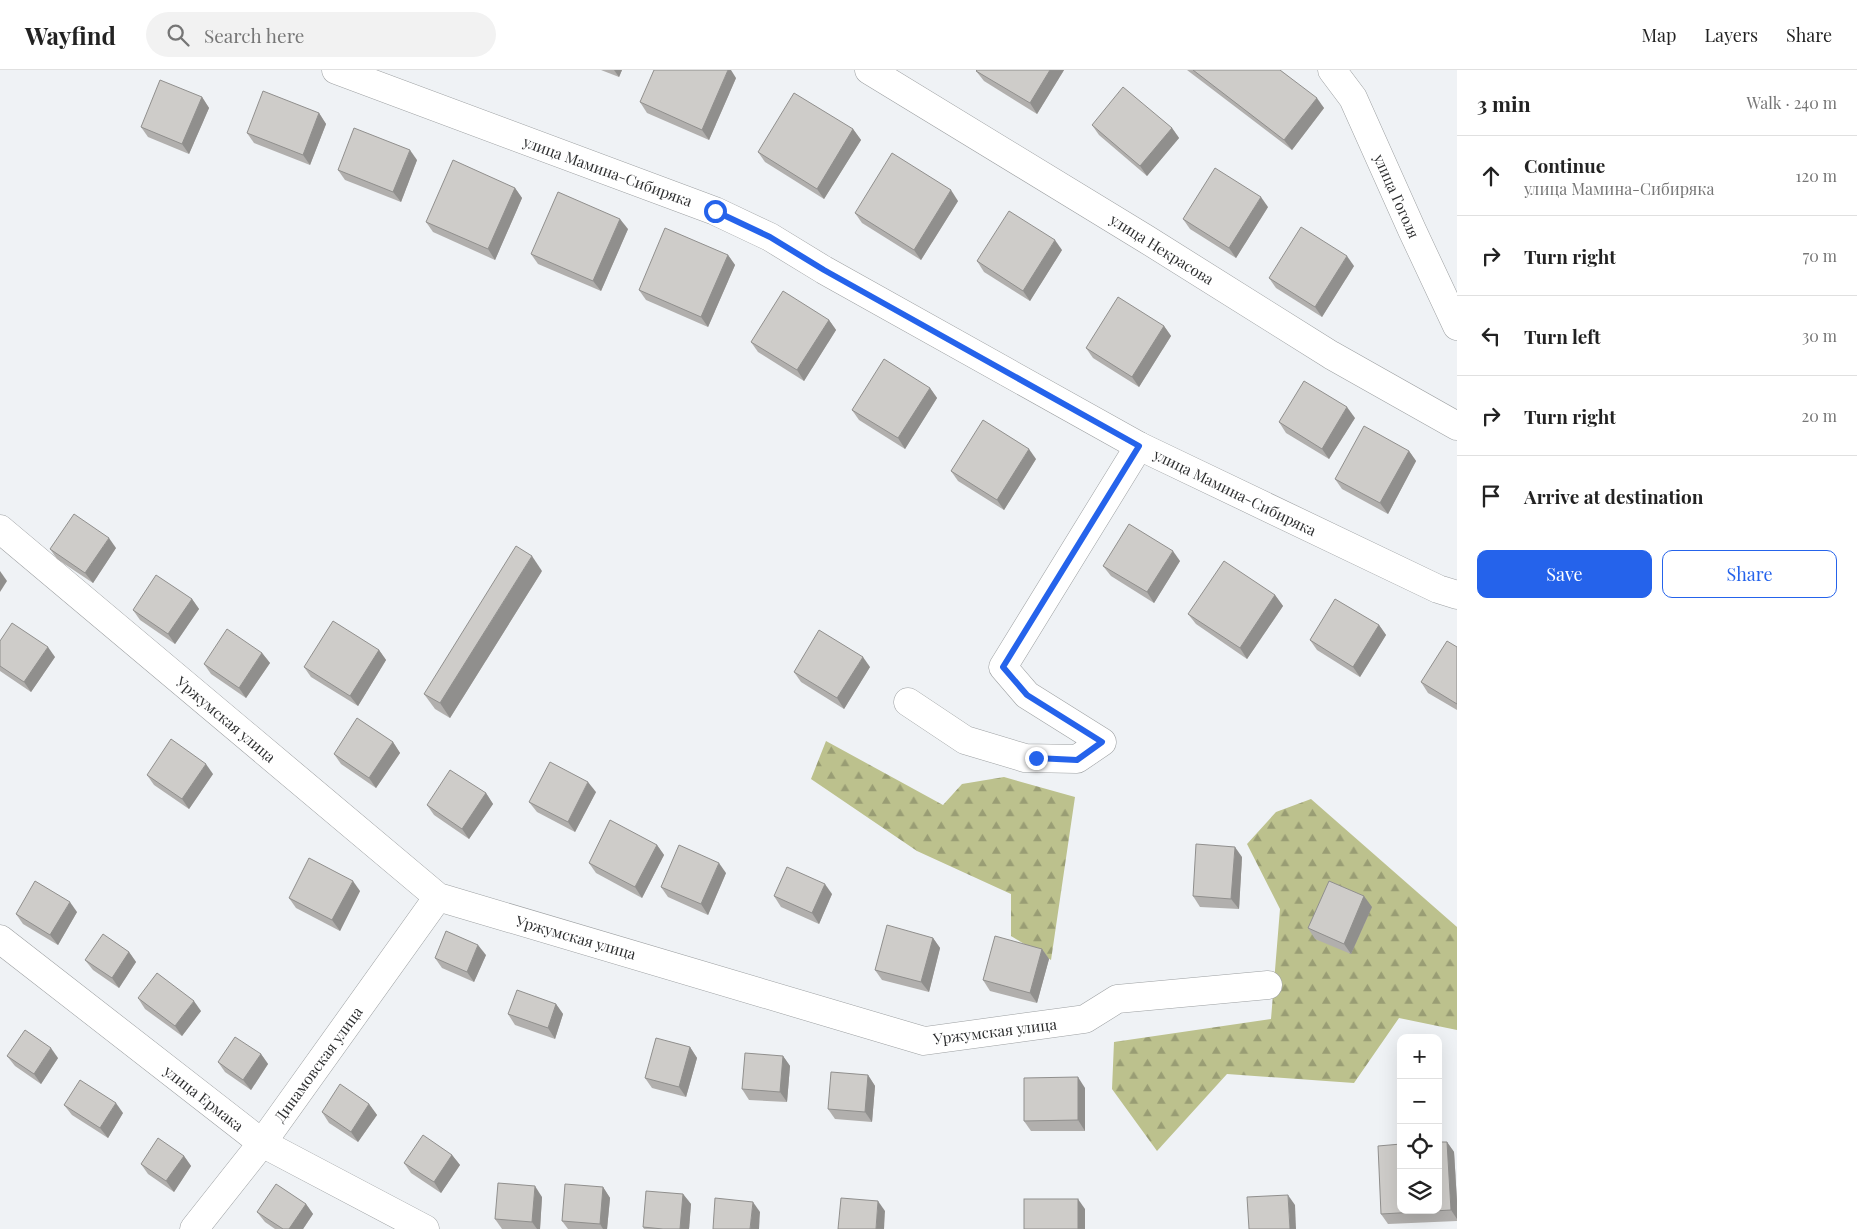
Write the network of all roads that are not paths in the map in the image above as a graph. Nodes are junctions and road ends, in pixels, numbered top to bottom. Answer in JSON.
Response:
{"nodes":[{"id":1,"x":336,"y":70,"type":"edge"},
{"id":2,"x":869,"y":70,"type":"edge"},
{"id":3,"x":1332,"y":70,"type":"edge"},
{"id":4,"x":1457,"y":326,"type":"edge"},
{"id":5,"x":1457,"y":426,"type":"edge"},
{"id":6,"x":1139,"y":446,"type":"junction"},
{"id":7,"x":0,"y":528,"type":"edge"},
{"id":8,"x":1457,"y":595,"type":"edge"},
{"id":9,"x":908,"y":702,"type":"dead end"},
{"id":10,"x":438,"y":897,"type":"junction"},
{"id":11,"x":0,"y":939,"type":"edge"},
{"id":12,"x":1268,"y":985,"type":"dead end"},
{"id":13,"x":262,"y":1143,"type":"junction"},
{"id":14,"x":194,"y":1229,"type":"edge"},
{"id":15,"x":425,"y":1229,"type":"edge"}],
"edges":[{"from":1,"to":6,"type":"street","name":"улица Мамина-Сибиряка"},
{"from":2,"to":5,"type":"street","name":"улица Некрасова"},
{"from":3,"to":4,"type":"street","name":"улица Гоголя"},
{"from":6,"to":8,"type":"street","name":"улица Мамина-Сибиряка"},
{"from":6,"to":9,"type":"street"},
{"from":7,"to":10,"type":"street","name":"Уржумская улица"},
{"from":10,"to":12,"type":"street","name":"Уржумская улица"},
{"from":10,"to":13,"type":"street","name":"Динамовская улица"},
{"from":11,"to":13,"type":"street","name":"улица Ермака"},
{"from":13,"to":14,"type":"street","name":"Динамовская улица"},
{"from":13,"to":15,"type":"street","name":"улица Ермака"}]}
